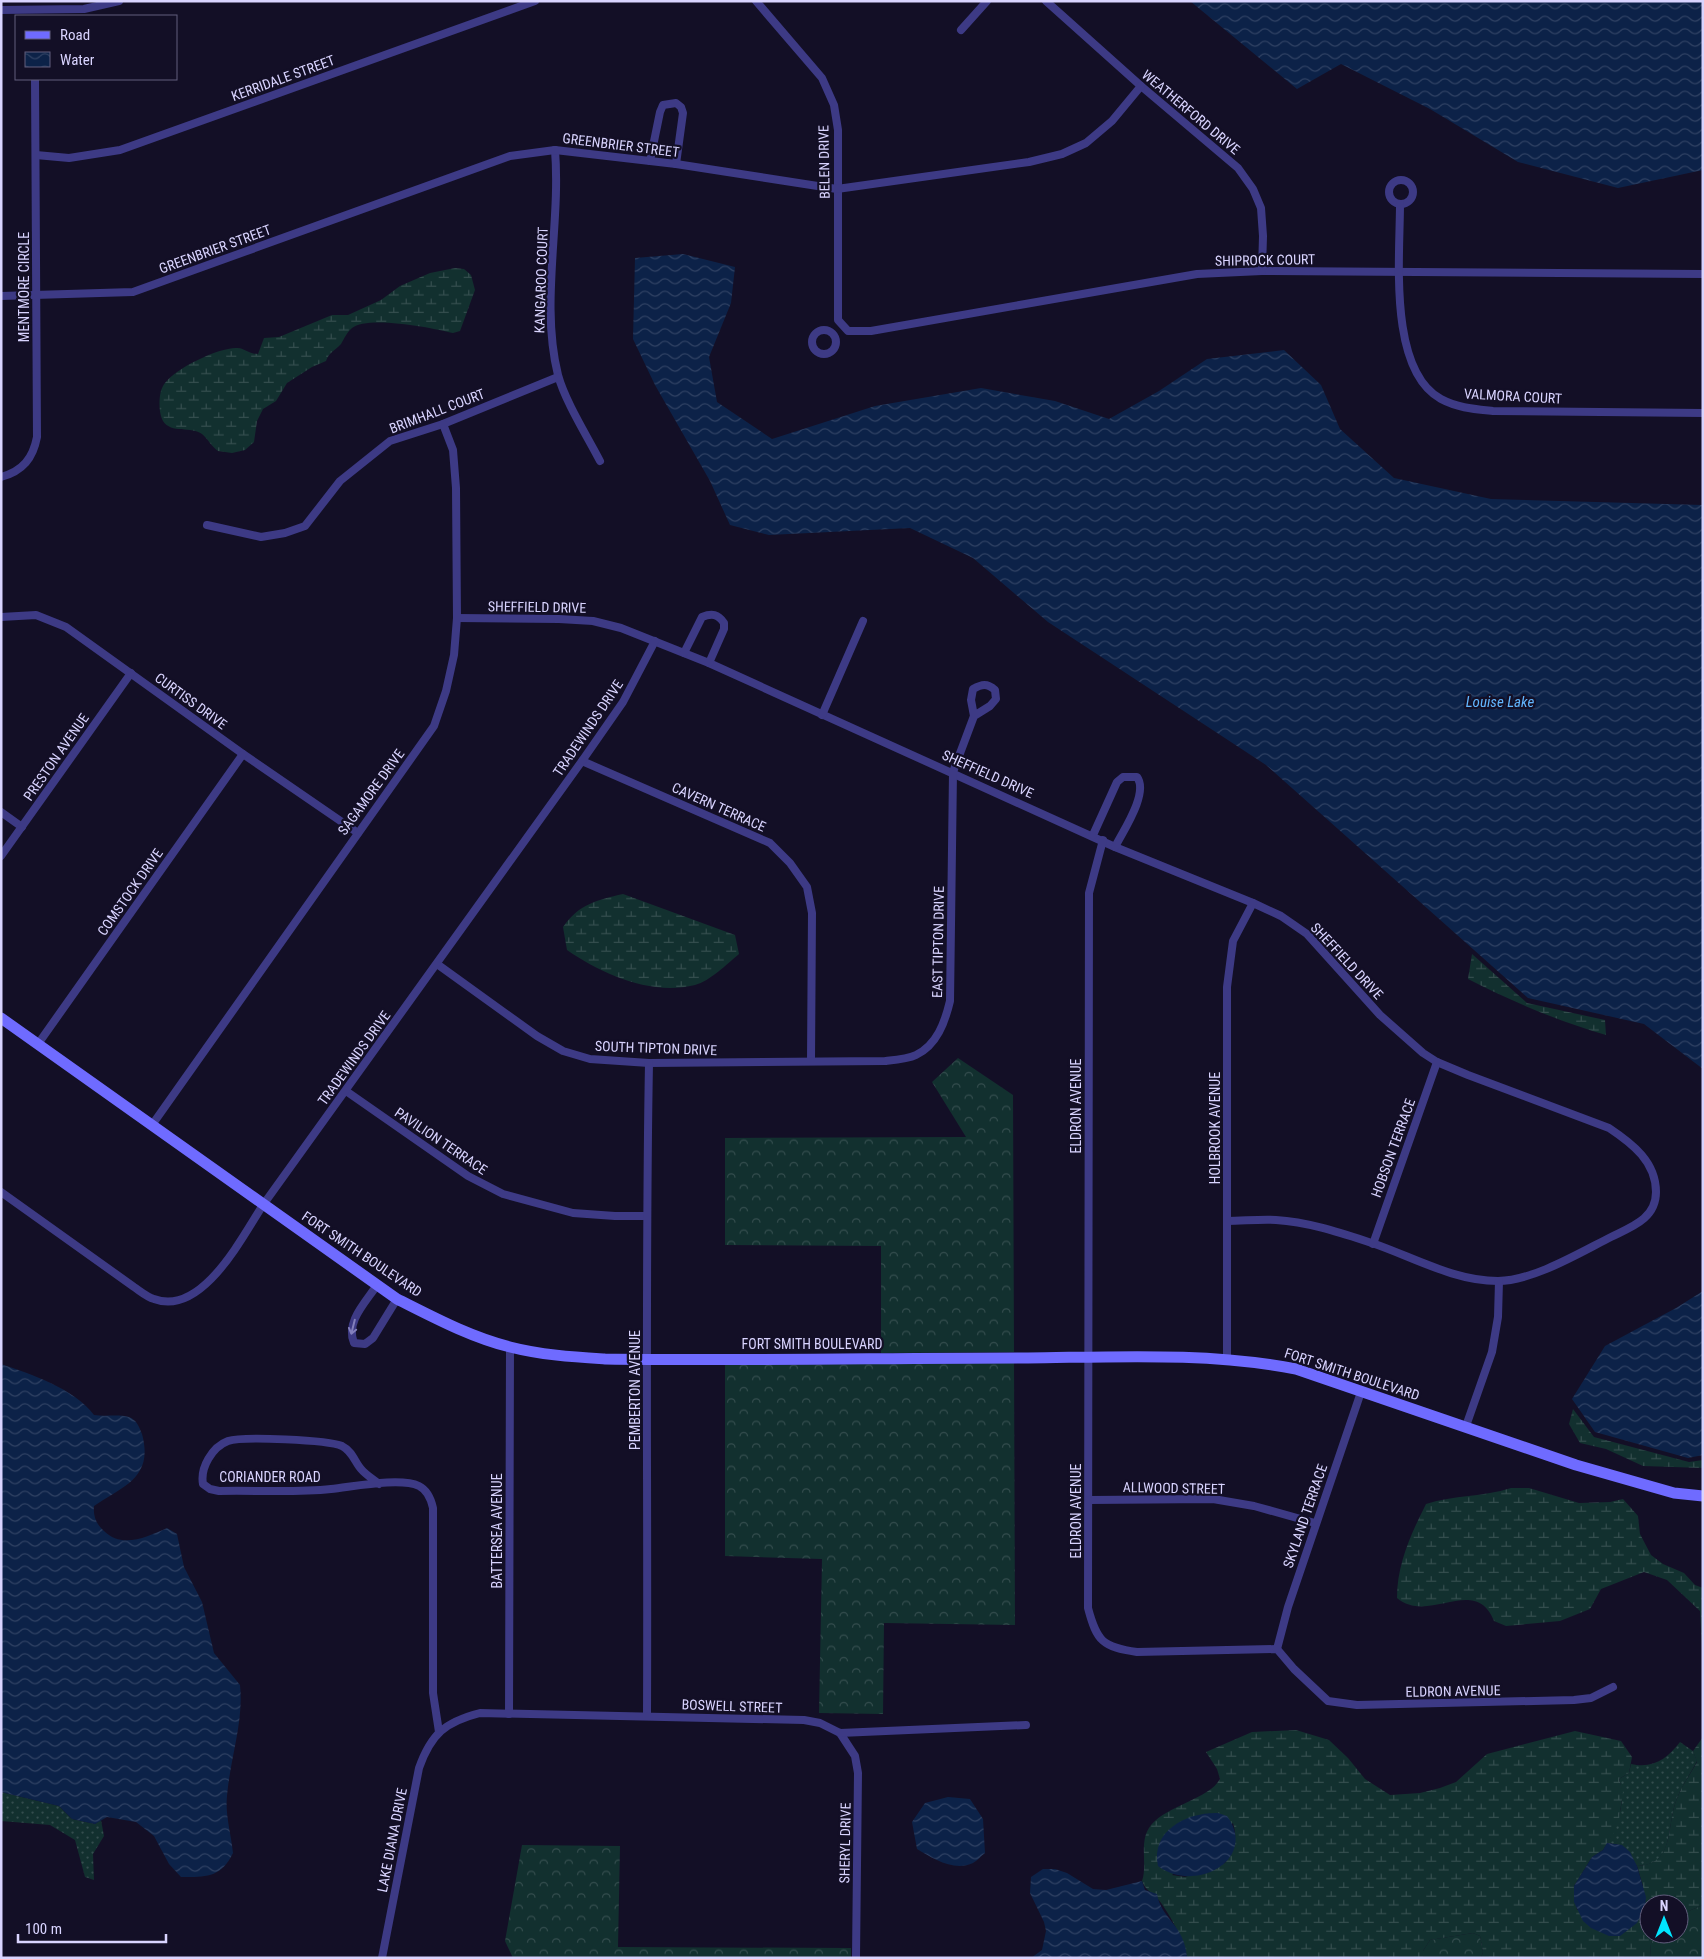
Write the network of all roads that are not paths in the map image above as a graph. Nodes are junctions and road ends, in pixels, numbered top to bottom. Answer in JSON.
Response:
{"nodes":[{"id":1,"x":120,"y":1,"type":"edge"},
{"id":2,"x":535,"y":1,"type":"edge"},
{"id":3,"x":756,"y":1,"type":"edge"},
{"id":4,"x":987,"y":1,"type":"edge"},
{"id":5,"x":1046,"y":1,"type":"edge"},
{"id":6,"x":1,"y":10,"type":"edge"},
{"id":7,"x":35,"y":13,"type":"edge"},
{"id":8,"x":961,"y":30,"type":"dead end"},
{"id":9,"x":35,"y":80,"type":"edge"},
{"id":10,"x":1141,"y":86,"type":"junction"},
{"id":11,"x":555,"y":150,"type":"junction"},
{"id":12,"x":36,"y":155,"type":"junction"},
{"id":13,"x":650,"y":161,"type":"junction"},
{"id":14,"x":676,"y":164,"type":"junction"},
{"id":15,"x":838,"y":189,"type":"junction"},
{"id":16,"x":1400,"y":204,"type":"dead end"},
{"id":17,"x":1262,"y":272,"type":"junction"},
{"id":18,"x":1400,"y":272,"type":"junction"},
{"id":19,"x":1703,"y":274,"type":"edge"},
{"id":20,"x":37,"y":295,"type":"junction"},
{"id":21,"x":1,"y":296,"type":"edge"},
{"id":22,"x":841,"y":322,"type":"junction"},
{"id":23,"x":833,"y":334,"type":"dead end"},
{"id":24,"x":558,"y":377,"type":"junction"},
{"id":25,"x":1703,"y":413,"type":"edge"},
{"id":26,"x":443,"y":424,"type":"junction"},
{"id":27,"x":600,"y":461,"type":"dead end"},
{"id":28,"x":1,"y":477,"type":"edge"},
{"id":29,"x":207,"y":525,"type":"dead end"},
{"id":30,"x":1,"y":617,"type":"edge"},
{"id":31,"x":457,"y":618,"type":"junction"},
{"id":32,"x":863,"y":621,"type":"dead end"},
{"id":33,"x":655,"y":641,"type":"junction"},
{"id":34,"x":684,"y":653,"type":"junction"},
{"id":35,"x":709,"y":663,"type":"junction"},
{"id":36,"x":131,"y":673,"type":"junction"},
{"id":37,"x":822,"y":715,"type":"junction"},
{"id":38,"x":974,"y":716,"type":"dead end"},
{"id":39,"x":243,"y":754,"type":"junction"},
{"id":40,"x":582,"y":761,"type":"junction"},
{"id":41,"x":953,"y":772,"type":"junction"},
{"id":42,"x":1,"y":812,"type":"edge"},
{"id":43,"x":22,"y":827,"type":"junction"},
{"id":44,"x":358,"y":833,"type":"junction"},
{"id":45,"x":1093,"y":835,"type":"junction"},
{"id":46,"x":1103,"y":840,"type":"junction"},
{"id":47,"x":1115,"y":847,"type":"junction"},
{"id":48,"x":1,"y":856,"type":"edge"},
{"id":49,"x":1253,"y":903,"type":"junction"},
{"id":50,"x":437,"y":964,"type":"junction"},
{"id":51,"x":1,"y":1018,"type":"edge"},
{"id":52,"x":38,"y":1044,"type":"junction"},
{"id":53,"x":811,"y":1062,"type":"junction"},
{"id":54,"x":1437,"y":1062,"type":"junction"},
{"id":55,"x":649,"y":1063,"type":"junction"},
{"id":56,"x":346,"y":1091,"type":"junction"},
{"id":57,"x":152,"y":1125,"type":"junction"},
{"id":58,"x":1,"y":1192,"type":"edge"},
{"id":59,"x":263,"y":1205,"type":"junction"},
{"id":60,"x":646,"y":1216,"type":"junction"},
{"id":61,"x":1227,"y":1221,"type":"junction"},
{"id":62,"x":1373,"y":1244,"type":"junction"},
{"id":63,"x":1500,"y":1281,"type":"junction"},
{"id":64,"x":376,"y":1286,"type":"junction"},
{"id":65,"x":397,"y":1299,"type":"junction"},
{"id":66,"x":510,"y":1347,"type":"junction"},
{"id":67,"x":1087,"y":1357,"type":"junction"},
{"id":68,"x":1227,"y":1359,"type":"junction"},
{"id":69,"x":648,"y":1360,"type":"junction"},
{"id":70,"x":1361,"y":1392,"type":"junction"},
{"id":71,"x":1466,"y":1426,"type":"junction"},
{"id":72,"x":379,"y":1484,"type":"junction"},
{"id":73,"x":1703,"y":1496,"type":"edge"},
{"id":74,"x":1089,"y":1500,"type":"junction"},
{"id":75,"x":1316,"y":1523,"type":"junction"},
{"id":76,"x":1277,"y":1649,"type":"junction"},
{"id":77,"x":1613,"y":1687,"type":"dead end"},
{"id":78,"x":508,"y":1714,"type":"junction"},
{"id":79,"x":647,"y":1716,"type":"junction"},
{"id":80,"x":1026,"y":1725,"type":"dead end"},
{"id":81,"x":439,"y":1732,"type":"junction"},
{"id":82,"x":840,"y":1733,"type":"junction"},
{"id":83,"x":382,"y":1958,"type":"edge"},
{"id":84,"x":856,"y":1958,"type":"edge"}],
"edges":[{"from":1,"to":7,"type":"street"},
{"from":2,"to":12,"type":"street","name":"KERRIDALE STREET"},
{"from":3,"to":15,"type":"street","name":"BELEN DRIVE"},
{"from":4,"to":8,"type":"street"},
{"from":5,"to":10,"type":"street","name":"WEATHERFORD DRIVE"},
{"from":6,"to":7,"type":"street"},
{"from":9,"to":12,"type":"street","name":"MENTMORE CIRCLE"},
{"from":10,"to":15,"type":"street","name":"GREENBRIER STREET"},
{"from":10,"to":17,"type":"street","name":"WEATHERFORD DRIVE"},
{"from":11,"to":13,"type":"street","name":"GREENBRIER STREET"},
{"from":11,"to":20,"type":"street","name":"GREENBRIER STREET"},
{"from":11,"to":24,"type":"street","name":"KANGAROO COURT"},
{"from":12,"to":20,"type":"street","name":"MENTMORE CIRCLE"},
{"from":13,"to":14,"type":"street","name":"GREENBRIER STREET"},
{"from":13,"to":14,"type":"street"},
{"from":14,"to":15,"type":"street","name":"GREENBRIER STREET"},
{"from":15,"to":22,"type":"street","name":"BELEN DRIVE"},
{"from":16,"to":18,"type":"street","name":"VALMORA COURT"},
{"from":17,"to":18,"type":"street","name":"SHIPROCK COURT"},
{"from":17,"to":22,"type":"street","name":"SHIPROCK COURT"},
{"from":18,"to":19,"type":"street","name":"SHIPROCK COURT"},
{"from":18,"to":25,"type":"street","name":"VALMORA COURT"},
{"from":20,"to":21,"type":"street","name":"GREENBRIER STREET"},
{"from":20,"to":28,"type":"street","name":"MENTMORE CIRCLE"},
{"from":22,"to":23,"type":"street"},
{"from":24,"to":26,"type":"street","name":"BRIMHALL COURT"},
{"from":24,"to":27,"type":"street","name":"KANGAROO COURT"},
{"from":26,"to":29,"type":"street","name":"BRIMHALL COURT"},
{"from":26,"to":31,"type":"street","name":"SAGAMORE DRIVE"},
{"from":30,"to":36,"type":"street","name":"CURTISS DRIVE"},
{"from":31,"to":33,"type":"street","name":"SHEFFIELD DRIVE"},
{"from":31,"to":44,"type":"street","name":"SAGAMORE DRIVE"},
{"from":32,"to":37,"type":"street"},
{"from":33,"to":34,"type":"street","name":"SHEFFIELD DRIVE"},
{"from":33,"to":40,"type":"street","name":"TRADEWINDS DRIVE"},
{"from":34,"to":35,"type":"street","name":"SHEFFIELD DRIVE"},
{"from":34,"to":35,"type":"street"},
{"from":35,"to":37,"type":"street","name":"SHEFFIELD DRIVE"},
{"from":36,"to":39,"type":"street","name":"CURTISS DRIVE"},
{"from":36,"to":43,"type":"street","name":"PRESTON AVENUE"},
{"from":37,"to":41,"type":"street","name":"SHEFFIELD DRIVE"},
{"from":38,"to":41,"type":"street","name":"EAST TIPTON DRIVE"},
{"from":39,"to":44,"type":"street","name":"CURTISS DRIVE"},
{"from":39,"to":52,"type":"street","name":"COMSTOCK DRIVE"},
{"from":40,"to":50,"type":"street","name":"TRADEWINDS DRIVE"},
{"from":40,"to":53,"type":"street","name":"CAVERN TERRACE"},
{"from":41,"to":45,"type":"street","name":"SHEFFIELD DRIVE"},
{"from":41,"to":53,"type":"street","name":"EAST TIPTON DRIVE"},
{"from":42,"to":43,"type":"street"},
{"from":43,"to":48,"type":"street","name":"PRESTON AVENUE"},
{"from":44,"to":57,"type":"street","name":"SAGAMORE DRIVE"},
{"from":45,"to":46,"type":"street","name":"SHEFFIELD DRIVE"},
{"from":45,"to":47,"type":"street"},
{"from":46,"to":47,"type":"street","name":"SHEFFIELD DRIVE"},
{"from":46,"to":67,"type":"street","name":"ELDRON AVENUE"},
{"from":47,"to":49,"type":"street","name":"SHEFFIELD DRIVE"},
{"from":49,"to":54,"type":"street","name":"SHEFFIELD DRIVE"},
{"from":49,"to":61,"type":"street","name":"HOLBROOK AVENUE"},
{"from":50,"to":55,"type":"street","name":"SOUTH TIPTON DRIVE"},
{"from":50,"to":56,"type":"street","name":"TRADEWINDS DRIVE"},
{"from":51,"to":52,"type":"street","name":"FORT SMITH BOULEVARD"},
{"from":52,"to":57,"type":"street","name":"FORT SMITH BOULEVARD"},
{"from":53,"to":55,"type":"street","name":"SOUTH TIPTON DRIVE"},
{"from":54,"to":62,"type":"street","name":"HOBSON TERRACE"},
{"from":54,"to":63,"type":"street","name":"SHEFFIELD DRIVE"},
{"from":55,"to":60,"type":"street","name":"PEMBERTON AVENUE"},
{"from":56,"to":59,"type":"street","name":"TRADEWINDS DRIVE"},
{"from":56,"to":60,"type":"street","name":"PAVILION TERRACE"},
{"from":57,"to":59,"type":"street","name":"FORT SMITH BOULEVARD"},
{"from":58,"to":59,"type":"street","name":"TRADEWINDS DRIVE"},
{"from":59,"to":64,"type":"street","name":"FORT SMITH BOULEVARD"},
{"from":60,"to":69,"type":"street","name":"PEMBERTON AVENUE"},
{"from":61,"to":62,"type":"street","name":"SHEFFIELD DRIVE"},
{"from":61,"to":68,"type":"street","name":"HOLBROOK AVENUE"},
{"from":62,"to":63,"type":"street","name":"SHEFFIELD DRIVE"},
{"from":63,"to":71,"type":"street"},
{"from":64,"to":65,"type":"street","name":"FORT SMITH BOULEVARD"},
{"from":64,"to":65,"type":"street","one_way":true},
{"from":65,"to":66,"type":"street","name":"FORT SMITH BOULEVARD"},
{"from":66,"to":69,"type":"street","name":"FORT SMITH BOULEVARD"},
{"from":66,"to":78,"type":"street","name":"BATTERSEA AVENUE"},
{"from":67,"to":68,"type":"street","name":"FORT SMITH BOULEVARD"},
{"from":67,"to":69,"type":"street","name":"FORT SMITH BOULEVARD"},
{"from":67,"to":74,"type":"street","name":"ELDRON AVENUE"},
{"from":68,"to":70,"type":"street","name":"FORT SMITH BOULEVARD"},
{"from":69,"to":79,"type":"street","name":"PEMBERTON AVENUE"},
{"from":70,"to":71,"type":"street","name":"FORT SMITH BOULEVARD"},
{"from":70,"to":75,"type":"street","name":"SKYLAND TERRACE"},
{"from":71,"to":73,"type":"street","name":"FORT SMITH BOULEVARD"},
{"from":72,"to":72,"type":"street","name":"CORIANDER ROAD"},
{"from":72,"to":81,"type":"street","name":"CORIANDER ROAD"},
{"from":74,"to":75,"type":"street","name":"ALLWOOD STREET"},
{"from":74,"to":76,"type":"street","name":"ELDRON AVENUE"},
{"from":75,"to":76,"type":"street","name":"SKYLAND TERRACE"},
{"from":76,"to":77,"type":"street","name":"ELDRON AVENUE"},
{"from":78,"to":79,"type":"street","name":"BOSWELL STREET"},
{"from":78,"to":81,"type":"street","name":"BOSWELL STREET"},
{"from":79,"to":82,"type":"street","name":"BOSWELL STREET"},
{"from":80,"to":82,"type":"street","name":"BOSWELL STREET"},
{"from":81,"to":83,"type":"street","name":"LAKE DIANA DRIVE"},
{"from":82,"to":84,"type":"street","name":"SHERYL DRIVE"}]}
